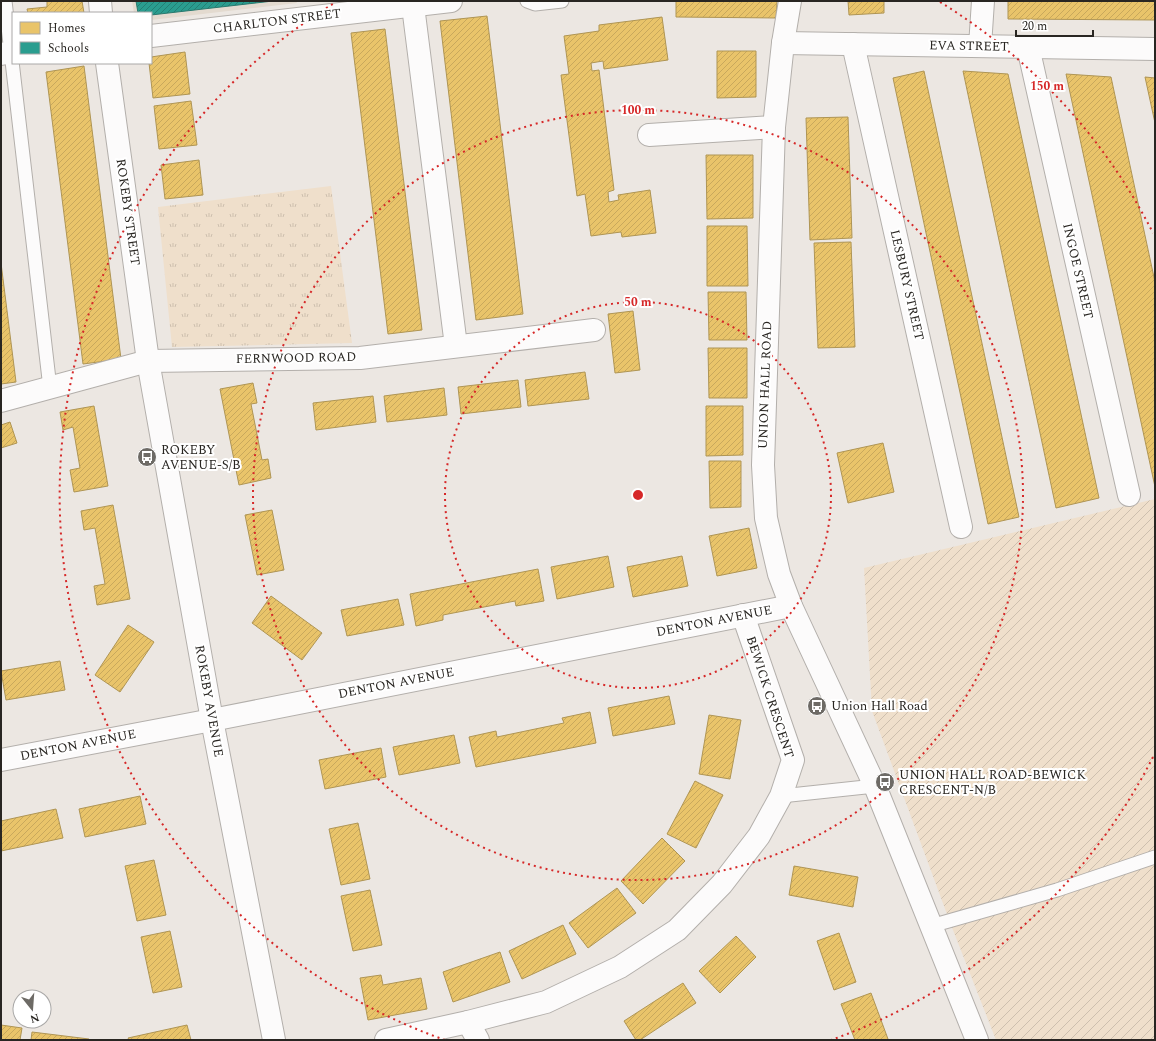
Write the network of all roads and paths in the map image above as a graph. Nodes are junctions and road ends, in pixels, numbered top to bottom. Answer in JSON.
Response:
{"nodes":[{"id":1,"x":5,"y":1,"type":"edge"},
{"id":2,"x":100,"y":1,"type":"edge"},
{"id":3,"x":452,"y":1,"type":"edge"},
{"id":4,"x":527,"y":1,"type":"edge"},
{"id":5,"x":562,"y":1,"type":"edge"},
{"id":6,"x":790,"y":1,"type":"edge"},
{"id":7,"x":983,"y":1,"type":"edge"},
{"id":8,"x":412,"y":3,"type":"edge"},
{"id":9,"x":309,"y":9,"type":"edge"},
{"id":10,"x":101,"y":12,"type":"edge"},
{"id":11,"x":152,"y":36,"type":"edge"},
{"id":12,"x":782,"y":43,"type":"junction"},
{"id":13,"x":853,"y":44,"type":"junction"},
{"id":14,"x":980,"y":46,"type":"junction"},
{"id":15,"x":1028,"y":47,"type":"junction"},
{"id":16,"x":1155,"y":49,"type":"edge"},
{"id":17,"x":8,"y":53,"type":"edge"},
{"id":18,"x":107,"y":64,"type":"edge"},
{"id":19,"x":774,"y":127,"type":"junction"},
{"id":20,"x":649,"y":135,"type":"dead end"},
{"id":21,"x":594,"y":330,"type":"dead end"},
{"id":22,"x":456,"y":346,"type":"junction"},
{"id":23,"x":148,"y":361,"type":"junction"},
{"id":24,"x":50,"y":388,"type":"junction"},
{"id":25,"x":1,"y":401,"type":"edge"},
{"id":26,"x":1129,"y":495,"type":"dead end"},
{"id":27,"x":961,"y":526,"type":"dead end"},
{"id":28,"x":791,"y":606,"type":"junction"},
{"id":29,"x":743,"y":615,"type":"junction"},
{"id":30,"x":212,"y":720,"type":"junction"},
{"id":31,"x":1,"y":760,"type":"edge"},
{"id":32,"x":875,"y":786,"type":"junction"},
{"id":33,"x":781,"y":796,"type":"junction"},
{"id":34,"x":1155,"y":857,"type":"edge"},
{"id":35,"x":931,"y":926,"type":"junction"},
{"id":36,"x":473,"y":1031,"type":"edge"},
{"id":37,"x":274,"y":1040,"type":"edge"},
{"id":38,"x":386,"y":1040,"type":"edge"},
{"id":39,"x":977,"y":1040,"type":"edge"}],
"edges":[{"from":1,"to":17,"type":"lane"},
{"from":2,"to":10,"type":"street"},
{"from":3,"to":8,"type":"street","name":"CHARLTON STREET"},
{"from":4,"to":5,"type":"lane"},
{"from":6,"to":12,"type":"street","name":"UNION HALL ROAD"},
{"from":7,"to":14,"type":"street"},
{"from":8,"to":9,"type":"street","name":"CHARLTON STREET"},
{"from":8,"to":22,"type":"street"},
{"from":9,"to":11,"type":"street","name":"CHARLTON STREET"},
{"from":12,"to":13,"type":"street","name":"EVA STREET"},
{"from":12,"to":19,"type":"street","name":"UNION HALL ROAD"},
{"from":13,"to":14,"type":"street","name":"EVA STREET"},
{"from":13,"to":27,"type":"street","name":"LESBURY STREET"},
{"from":14,"to":15,"type":"street","name":"EVA STREET"},
{"from":15,"to":16,"type":"street","name":"EVA STREET"},
{"from":15,"to":26,"type":"street","name":"INGOE STREET"},
{"from":17,"to":24,"type":"lane"},
{"from":18,"to":23,"type":"street","name":"ROKEBY STREET"},
{"from":19,"to":20,"type":"street"},
{"from":19,"to":28,"type":"street","name":"UNION HALL ROAD"},
{"from":21,"to":22,"type":"street","name":"FERNWOOD ROAD"},
{"from":22,"to":23,"type":"street","name":"FERNWOOD ROAD"},
{"from":23,"to":24,"type":"street","name":"FERNWOOD ROAD"},
{"from":23,"to":30,"type":"street","name":"ROKEBY AVENUE"},
{"from":24,"to":25,"type":"street","name":"FERNWOOD ROAD"},
{"from":28,"to":29,"type":"street","name":"DENTON AVENUE"},
{"from":28,"to":32,"type":"street","name":"UNION HALL ROAD"},
{"from":29,"to":30,"type":"street","name":"DENTON AVENUE"},
{"from":29,"to":33,"type":"street","name":"BEWICK CRESCENT"},
{"from":30,"to":31,"type":"street","name":"DENTON AVENUE"},
{"from":30,"to":37,"type":"street","name":"ROKEBY AVENUE"},
{"from":32,"to":33,"type":"lane"},
{"from":32,"to":35,"type":"street","name":"UNION HALL ROAD"},
{"from":33,"to":36,"type":"street","name":"BEWICK CRESCENT"},
{"from":34,"to":35,"type":"lane"},
{"from":35,"to":39,"type":"street","name":"UNION HALL ROAD"},
{"from":36,"to":38,"type":"street","name":"BEWICK CRESCENT"}]}
